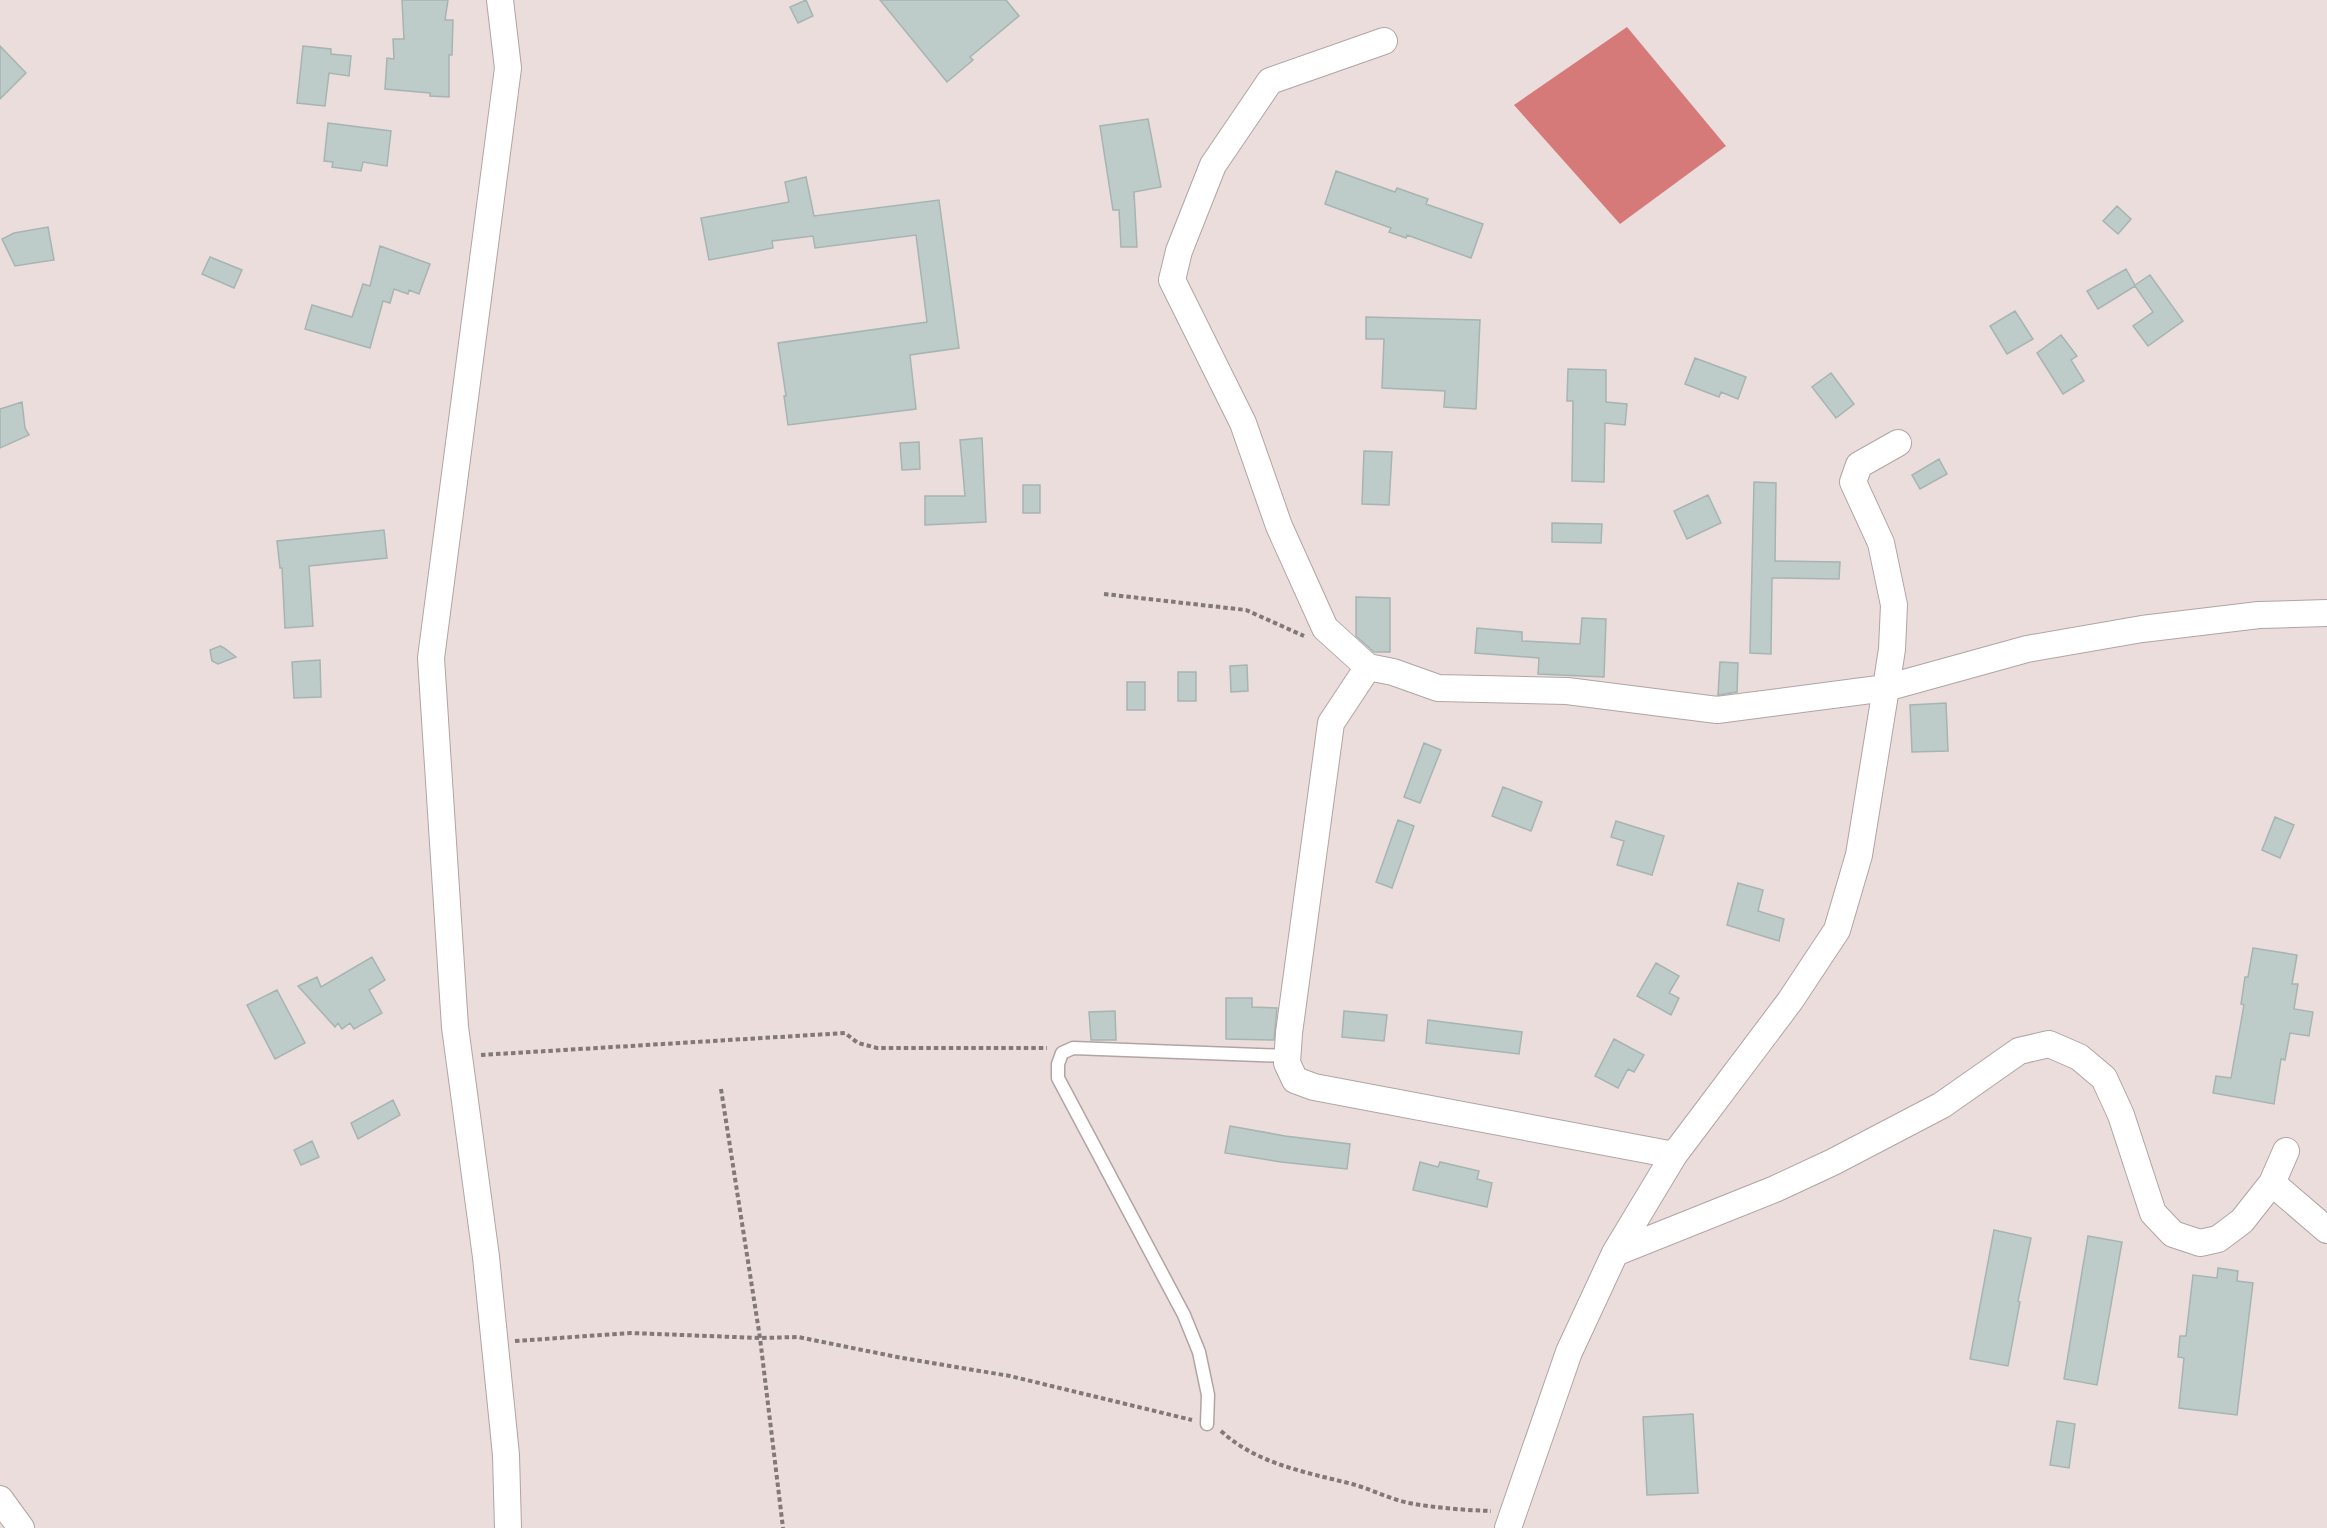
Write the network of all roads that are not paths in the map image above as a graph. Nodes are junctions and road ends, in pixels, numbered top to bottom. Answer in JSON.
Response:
{"nodes":[{"id":1,"x":500,"y":0,"type":"edge"},
{"id":2,"x":1384,"y":41,"type":"dead end"},
{"id":3,"x":1898,"y":443,"type":"dead end"},
{"id":4,"x":2327,"y":613,"type":"edge"},
{"id":5,"x":1368,"y":667,"type":"junction"},
{"id":6,"x":1886,"y":688,"type":"junction"},
{"id":7,"x":1287,"y":1056,"type":"junction"},
{"id":8,"x":2286,"y":1151,"type":"dead end"},
{"id":9,"x":1674,"y":1155,"type":"junction"},
{"id":10,"x":2272,"y":1183,"type":"junction"},
{"id":11,"x":2327,"y":1230,"type":"edge"},
{"id":12,"x":1615,"y":1253,"type":"junction"},
{"id":13,"x":1207,"y":1424,"type":"road end"},
{"id":14,"x":0,"y":1499,"type":"edge"},
{"id":15,"x":1511,"y":1520,"type":"edge"},
{"id":16,"x":21,"y":1528,"type":"edge"},
{"id":17,"x":508,"y":1528,"type":"edge"}],
"edges":[{"from":1,"to":17,"type":"street"},
{"from":2,"to":5,"type":"street"},
{"from":3,"to":6,"type":"street"},
{"from":4,"to":6,"type":"street"},
{"from":5,"to":6,"type":"street"},
{"from":5,"to":7,"type":"street"},
{"from":6,"to":9,"type":"street"},
{"from":7,"to":9,"type":"street"},
{"from":7,"to":13,"type":"lane"},
{"from":8,"to":10,"type":"street"},
{"from":9,"to":12,"type":"street"},
{"from":10,"to":11,"type":"street"},
{"from":10,"to":12,"type":"street"},
{"from":12,"to":15,"type":"street"},
{"from":14,"to":16,"type":"street"}]}
